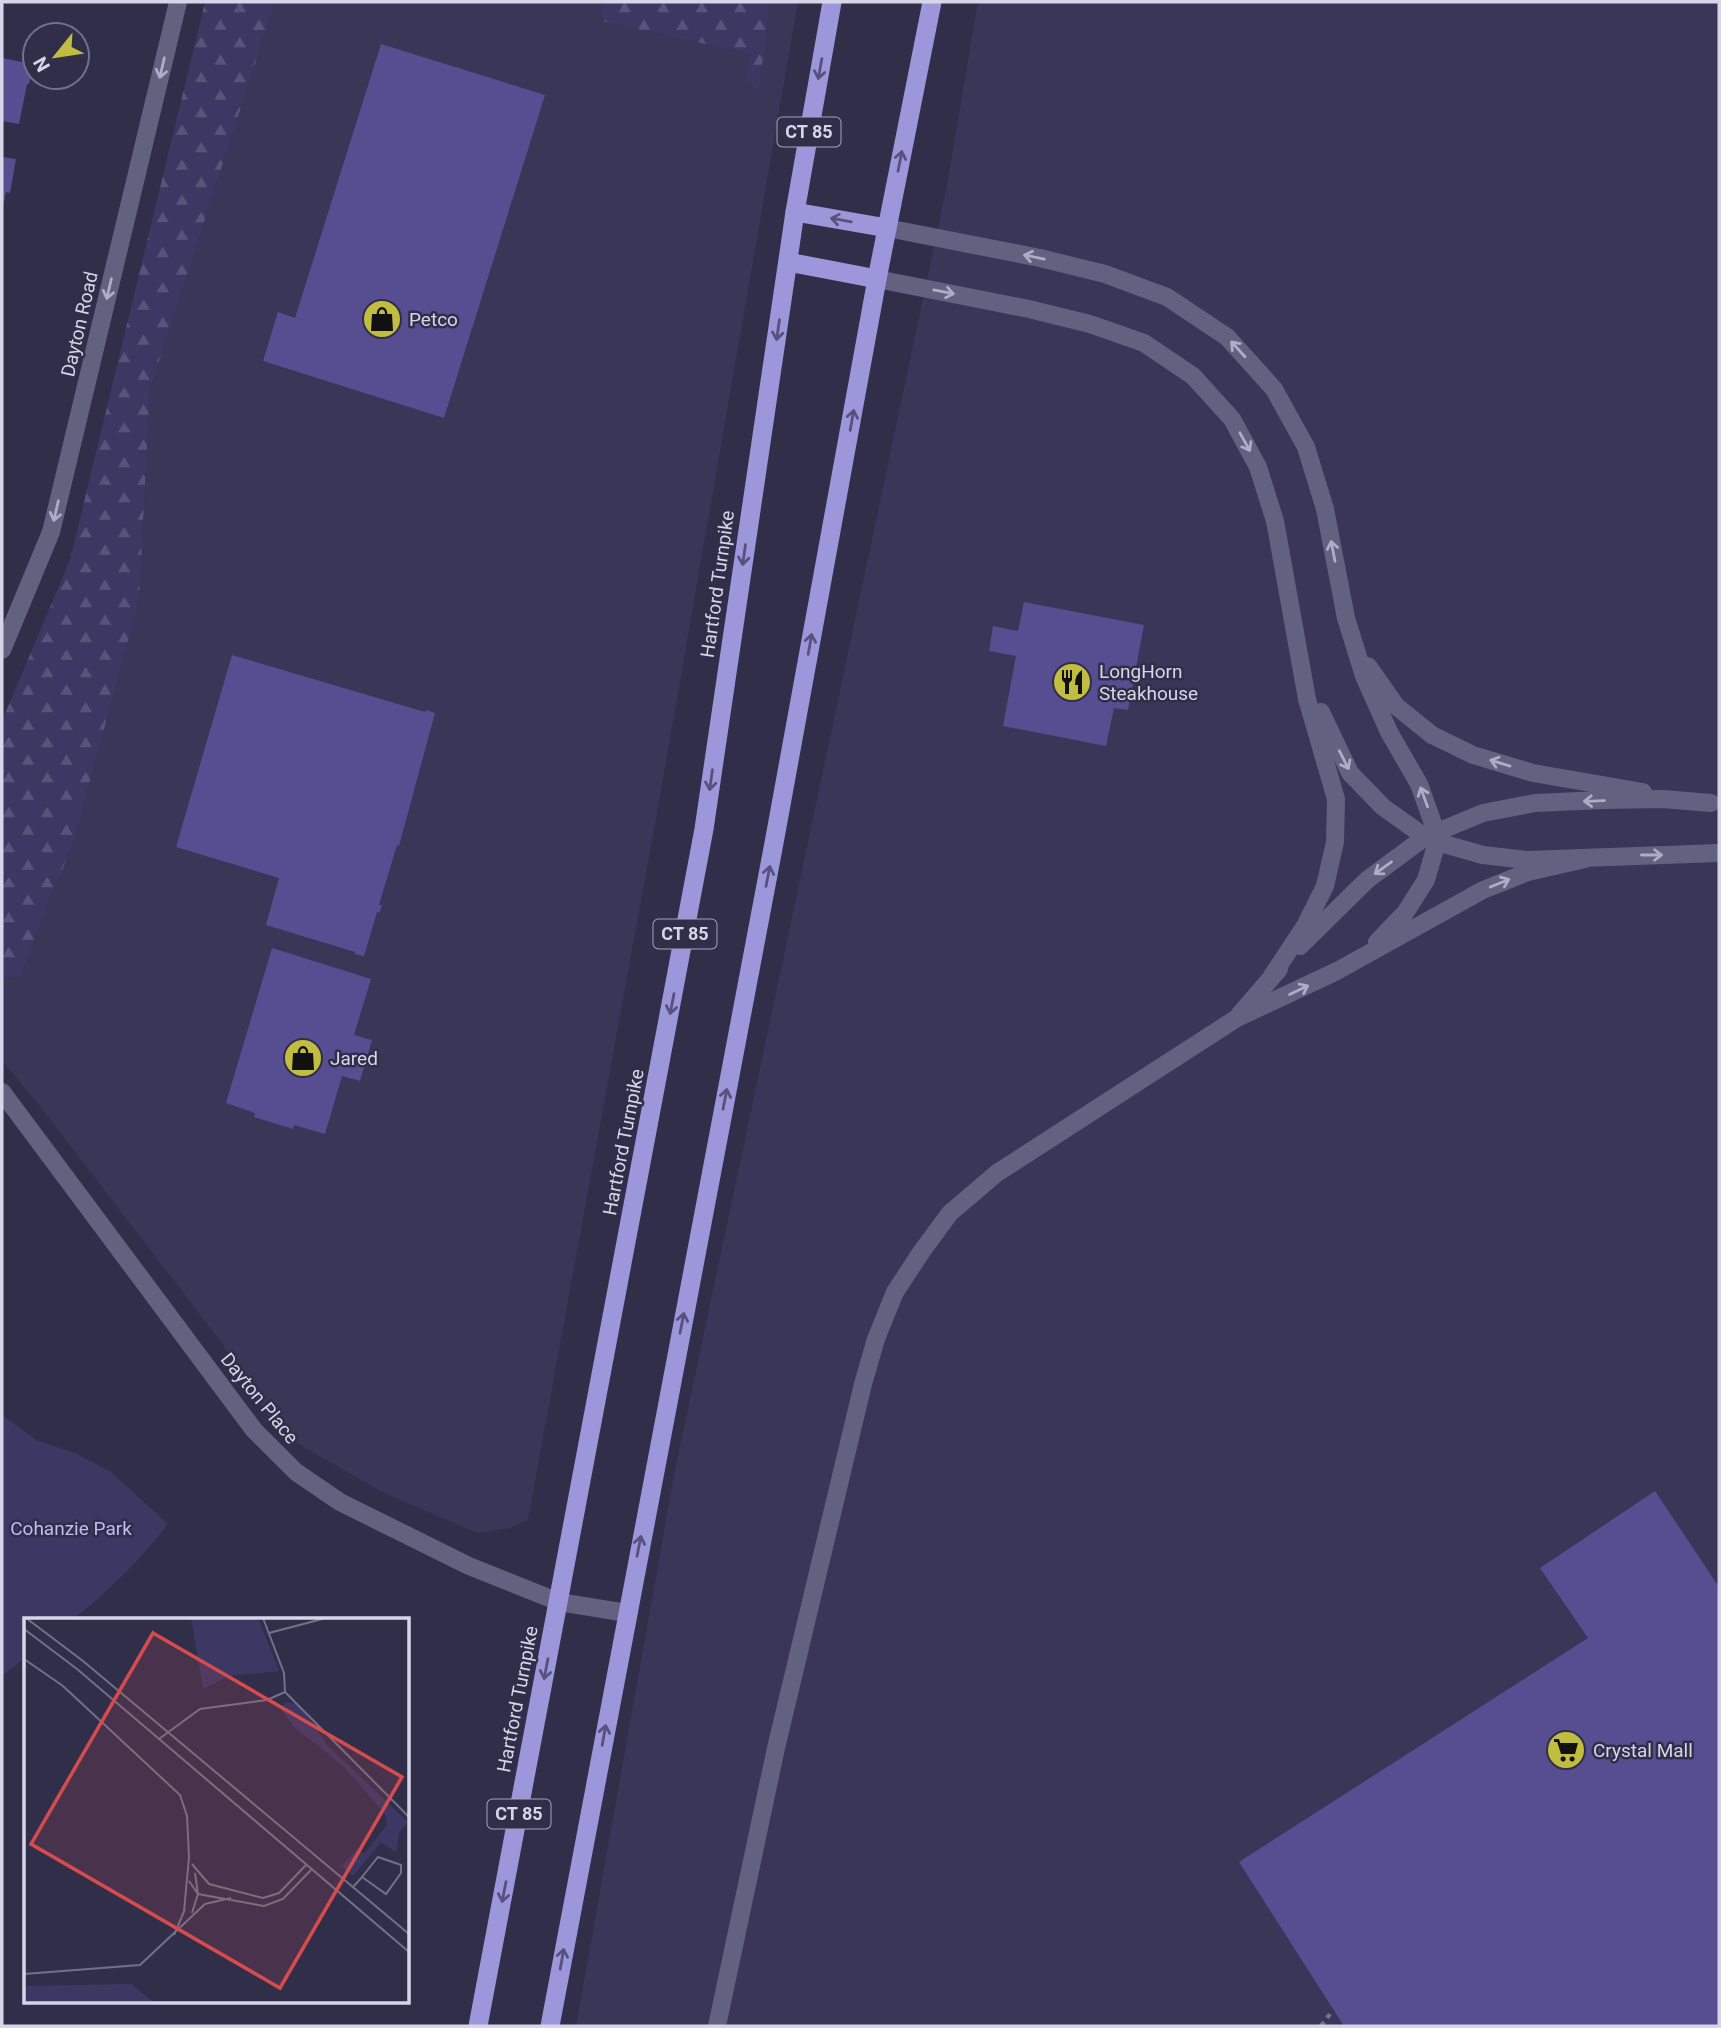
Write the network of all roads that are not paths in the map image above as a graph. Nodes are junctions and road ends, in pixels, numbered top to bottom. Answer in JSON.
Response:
{"nodes":[{"id":1,"x":177,"y":2,"type":"edge"},
{"id":2,"x":832,"y":2,"type":"edge"},
{"id":3,"x":932,"y":2,"type":"edge"},
{"id":4,"x":795,"y":212,"type":"junction"},
{"id":5,"x":887,"y":228,"type":"junction"},
{"id":6,"x":788,"y":262,"type":"junction"},
{"id":7,"x":877,"y":279,"type":"junction"},
{"id":8,"x":1346,"y":618,"type":"junction"},
{"id":9,"x":1294,"y":629,"type":"junction"},
{"id":10,"x":2,"y":650,"type":"edge"},
{"id":11,"x":1715,"y":804,"type":"edge"},
{"id":12,"x":1433,"y":837,"type":"junction"},
{"id":13,"x":1719,"y":853,"type":"edge"},
{"id":14,"x":1586,"y":859,"type":"junction"},
{"id":15,"x":1337,"y":971,"type":"junction"},
{"id":16,"x":1272,"y":976,"type":"junction"},
{"id":17,"x":1237,"y":1018,"type":"junction"},
{"id":18,"x":2,"y":1092,"type":"edge"},
{"id":19,"x":559,"y":1602,"type":"junction"},
{"id":20,"x":627,"y":1614,"type":"junction"},
{"id":21,"x":478,"y":2026,"type":"edge"},
{"id":22,"x":550,"y":2026,"type":"edge"},
{"id":23,"x":717,"y":2026,"type":"edge"}],
"edges":[{"from":1,"to":10,"type":"street","name":"Dayton Road","one_way":true},
{"from":2,"to":4,"type":"highway","name":"Hartford Turnpike","number":"CT 85","one_way":true},
{"from":5,"to":3,"type":"highway","one_way":true},
{"from":5,"to":4,"type":"highway","one_way":true},
{"from":4,"to":6,"type":"highway","name":"Hartford Turnpike","number":"CT 85"},
{"from":5,"to":7,"type":"highway"},
{"from":8,"to":5,"type":"street","one_way":true},
{"from":6,"to":7,"type":"highway"},
{"from":6,"to":19,"type":"highway","name":"Hartford Turnpike","number":"CT 85","one_way":true},
{"from":7,"to":9,"type":"street","one_way":true},
{"from":20,"to":7,"type":"highway","one_way":true},
{"from":11,"to":8,"type":"street","one_way":true},
{"from":12,"to":8,"type":"street","one_way":true},
{"from":9,"to":12,"type":"street","one_way":true},
{"from":9,"to":16,"type":"street"},
{"from":11,"to":12,"type":"street","one_way":true},
{"from":12,"to":14,"type":"street"},
{"from":12,"to":15,"type":"street"},
{"from":12,"to":16,"type":"street","one_way":true},
{"from":14,"to":13,"type":"street","one_way":true},
{"from":15,"to":14,"type":"street","one_way":true},
{"from":17,"to":15,"type":"street","one_way":true},
{"from":16,"to":17,"type":"street"},
{"from":17,"to":23,"type":"street"},
{"from":18,"to":19,"type":"street","name":"Dayton Place"},
{"from":19,"to":20,"type":"street","name":"Dayton Place"},
{"from":19,"to":21,"type":"highway","name":"Hartford Turnpike","number":"CT 85","one_way":true},
{"from":22,"to":20,"type":"highway","one_way":true}]}
